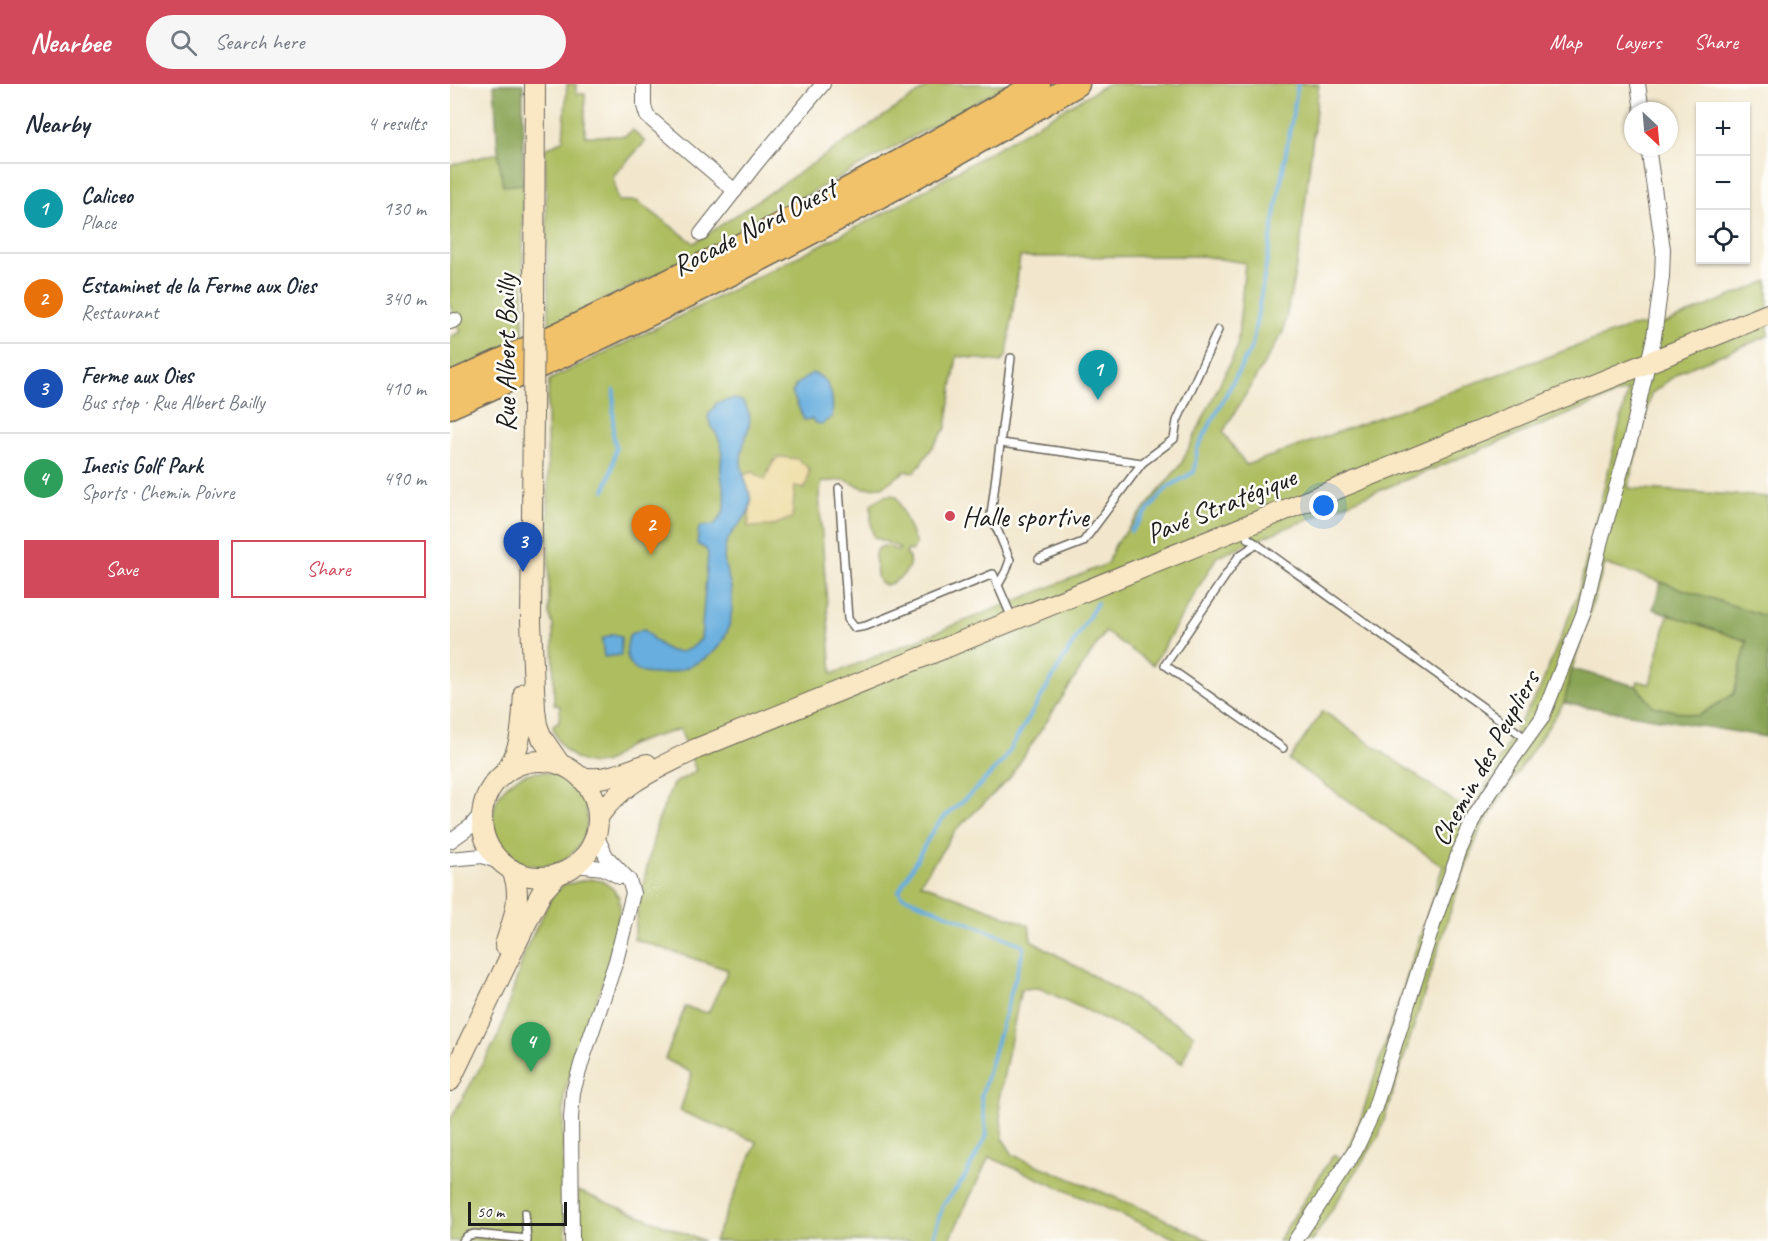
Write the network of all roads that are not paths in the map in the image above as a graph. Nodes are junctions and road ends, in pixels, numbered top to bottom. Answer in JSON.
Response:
{"nodes":[{"id":1,"x":535,"y":84,"type":"edge"},
{"id":2,"x":644,"y":84,"type":"edge"},
{"id":3,"x":823,"y":84,"type":"edge"},
{"id":4,"x":1038,"y":84,"type":"edge"},
{"id":5,"x":1077,"y":84,"type":"edge"},
{"id":6,"x":1638,"y":84,"type":"edge"},
{"id":7,"x":1641,"y":102,"type":"edge"},
{"id":8,"x":1649,"y":156,"type":"edge"},
{"id":9,"x":735,"y":191,"type":"junction"},
{"id":10,"x":702,"y":234,"type":"dead end"},
{"id":11,"x":1768,"y":314,"type":"edge"},
{"id":12,"x":1218,"y":330,"type":"dead end"},
{"id":13,"x":1651,"y":356,"type":"junction"},
{"id":14,"x":1011,"y":358,"type":"dead end"},
{"id":15,"x":450,"y":384,"type":"edge"},
{"id":16,"x":450,"y":406,"type":"edge"},
{"id":17,"x":1001,"y":443,"type":"junction"},
{"id":18,"x":1142,"y":463,"type":"junction"},
{"id":19,"x":839,"y":488,"type":"dead end"},
{"id":20,"x":1241,"y":527,"type":"junction"},
{"id":21,"x":1257,"y":544,"type":"junction"},
{"id":22,"x":1039,"y":559,"type":"dead end"},
{"id":23,"x":998,"y":585,"type":"junction"},
{"id":24,"x":1013,"y":620,"type":"junction"},
{"id":25,"x":531,"y":622,"type":"junction"},
{"id":26,"x":1527,"y":739,"type":"junction"},
{"id":27,"x":696,"y":748,"type":"junction"},
{"id":28,"x":1282,"y":748,"type":"dead end"},
{"id":29,"x":560,"y":764,"type":"junction"},
{"id":30,"x":502,"y":775,"type":"junction"},
{"id":31,"x":581,"y":777,"type":"junction"},
{"id":32,"x":482,"y":813,"type":"junction"},
{"id":33,"x":597,"y":826,"type":"junction"},
{"id":34,"x":450,"y":841,"type":"edge"},
{"id":35,"x":450,"y":859,"type":"edge"},
{"id":36,"x":576,"y":865,"type":"junction"},
{"id":37,"x":506,"y":866,"type":"junction"},
{"id":38,"x":558,"y":874,"type":"junction"},
{"id":39,"x":632,"y":899,"type":"junction"},
{"id":40,"x":475,"y":1028,"type":"junction"},
{"id":41,"x":450,"y":1082,"type":"edge"},
{"id":42,"x":525,"y":1213,"type":"dead end"},
{"id":43,"x":527,"y":1240,"type":"edge"},
{"id":44,"x":463,"y":1241,"type":"edge"},
{"id":45,"x":572,"y":1241,"type":"edge"},
{"id":46,"x":1295,"y":1241,"type":"edge"}],
"edges":[{"from":1,"to":25,"type":"main road","name":"Rue Albert Bailly","bridge":true},
{"from":2,"to":9,"type":"street"},
{"from":3,"to":9,"type":"street"},
{"from":4,"to":15,"type":"highway","name":"Rocade Nord Ouest"},
{"from":5,"to":16,"type":"highway","name":"Rocade Nord Ouest"},
{"from":6,"to":7,"type":"street"},
{"from":8,"to":13,"type":"street","name":"Chemin des Peupliers"},
{"from":9,"to":10,"type":"street"},
{"from":11,"to":13,"type":"main road","name":"Pavé Stratégique"},
{"from":12,"to":18,"type":"lane"},
{"from":13,"to":20,"type":"main road","name":"Pavé Stratégique"},
{"from":13,"to":26,"type":"street","name":"Chemin des Peupliers"},
{"from":14,"to":17,"type":"lane"},
{"from":17,"to":18,"type":"lane"},
{"from":17,"to":23,"type":"lane"},
{"from":18,"to":22,"type":"lane"},
{"from":19,"to":23,"type":"lane"},
{"from":20,"to":21,"type":"lane"},
{"from":20,"to":24,"type":"main road","name":"Pavé Stratégique"},
{"from":21,"to":26,"type":"lane"},
{"from":21,"to":28,"type":"lane"},
{"from":23,"to":24,"type":"lane"},
{"from":24,"to":27,"type":"main road","name":"Pavé Stratégique"},
{"from":25,"to":29,"type":"main road","name":"Rue Albert Bailly"},
{"from":25,"to":30,"type":"main road","name":"Rue Albert Bailly"},
{"from":26,"to":46,"type":"street","name":"Chemin des Peupliers"},
{"from":27,"to":31,"type":"main road","name":"Pavé Stratégique"},
{"from":27,"to":33,"type":"main road","name":"Pavé Stratégique"},
{"from":29,"to":30,"type":"main road"},
{"from":29,"to":31,"type":"main road"},
{"from":30,"to":32,"type":"main road"},
{"from":31,"to":33,"type":"main road"},
{"from":32,"to":34,"type":"street"},
{"from":32,"to":37,"type":"main road"},
{"from":33,"to":36,"type":"main road"},
{"from":33,"to":39,"type":"street"},
{"from":35,"to":37,"type":"street"},
{"from":36,"to":38,"type":"main road"},
{"from":36,"to":39,"type":"street"},
{"from":37,"to":38,"type":"main road"},
{"from":37,"to":40,"type":"main road"},
{"from":38,"to":40,"type":"main road"},
{"from":39,"to":45,"type":"street"},
{"from":40,"to":41,"type":"main road"},
{"from":42,"to":43,"type":"lane"},
{"from":43,"to":44,"type":"lane"}]}
